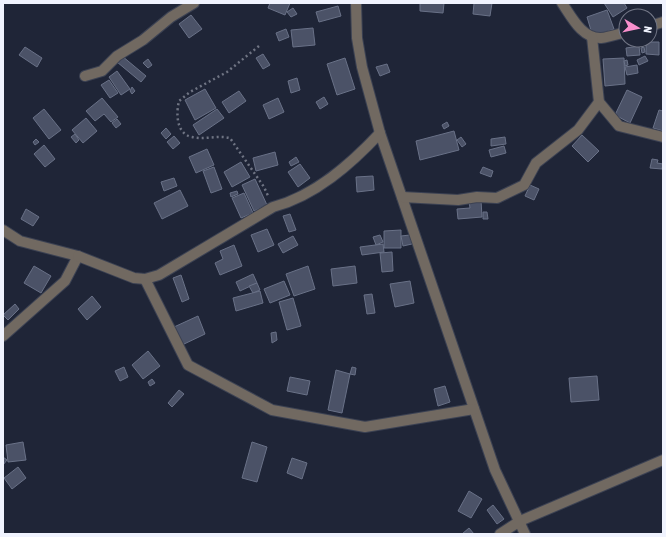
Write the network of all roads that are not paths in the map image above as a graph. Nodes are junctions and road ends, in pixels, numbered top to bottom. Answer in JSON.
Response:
{"nodes":[{"id":1,"x":194,"y":3,"type":"edge"},
{"id":2,"x":356,"y":3,"type":"edge"},
{"id":3,"x":562,"y":3,"type":"edge"},
{"id":4,"x":618,"y":34,"type":"edge"},
{"id":5,"x":592,"y":37,"type":"junction"},
{"id":6,"x":85,"y":76,"type":"dead end"},
{"id":7,"x":599,"y":102,"type":"junction"},
{"id":8,"x":380,"y":133,"type":"junction"},
{"id":9,"x":663,"y":137,"type":"edge"},
{"id":10,"x":402,"y":198,"type":"junction"},
{"id":11,"x":3,"y":230,"type":"edge"},
{"id":12,"x":78,"y":256,"type":"junction"},
{"id":13,"x":145,"y":279,"type":"junction"},
{"id":14,"x":3,"y":336,"type":"edge"},
{"id":15,"x":474,"y":408,"type":"junction"},
{"id":16,"x":663,"y":460,"type":"edge"},
{"id":17,"x":520,"y":521,"type":"junction"},
{"id":18,"x":500,"y":534,"type":"edge"},
{"id":19,"x":525,"y":534,"type":"edge"}],
"edges":[{"from":1,"to":6,"type":"street"},
{"from":2,"to":8,"type":"street"},
{"from":3,"to":5,"type":"street"},
{"from":4,"to":5,"type":"street"},
{"from":5,"to":7,"type":"street"},
{"from":7,"to":9,"type":"street"},
{"from":7,"to":10,"type":"street"},
{"from":8,"to":10,"type":"street"},
{"from":8,"to":13,"type":"street"},
{"from":10,"to":15,"type":"street"},
{"from":11,"to":12,"type":"street"},
{"from":12,"to":13,"type":"street"},
{"from":12,"to":14,"type":"street"},
{"from":13,"to":15,"type":"street"},
{"from":15,"to":17,"type":"street"},
{"from":16,"to":17,"type":"street"},
{"from":17,"to":18,"type":"street"},
{"from":17,"to":19,"type":"street"}]}
